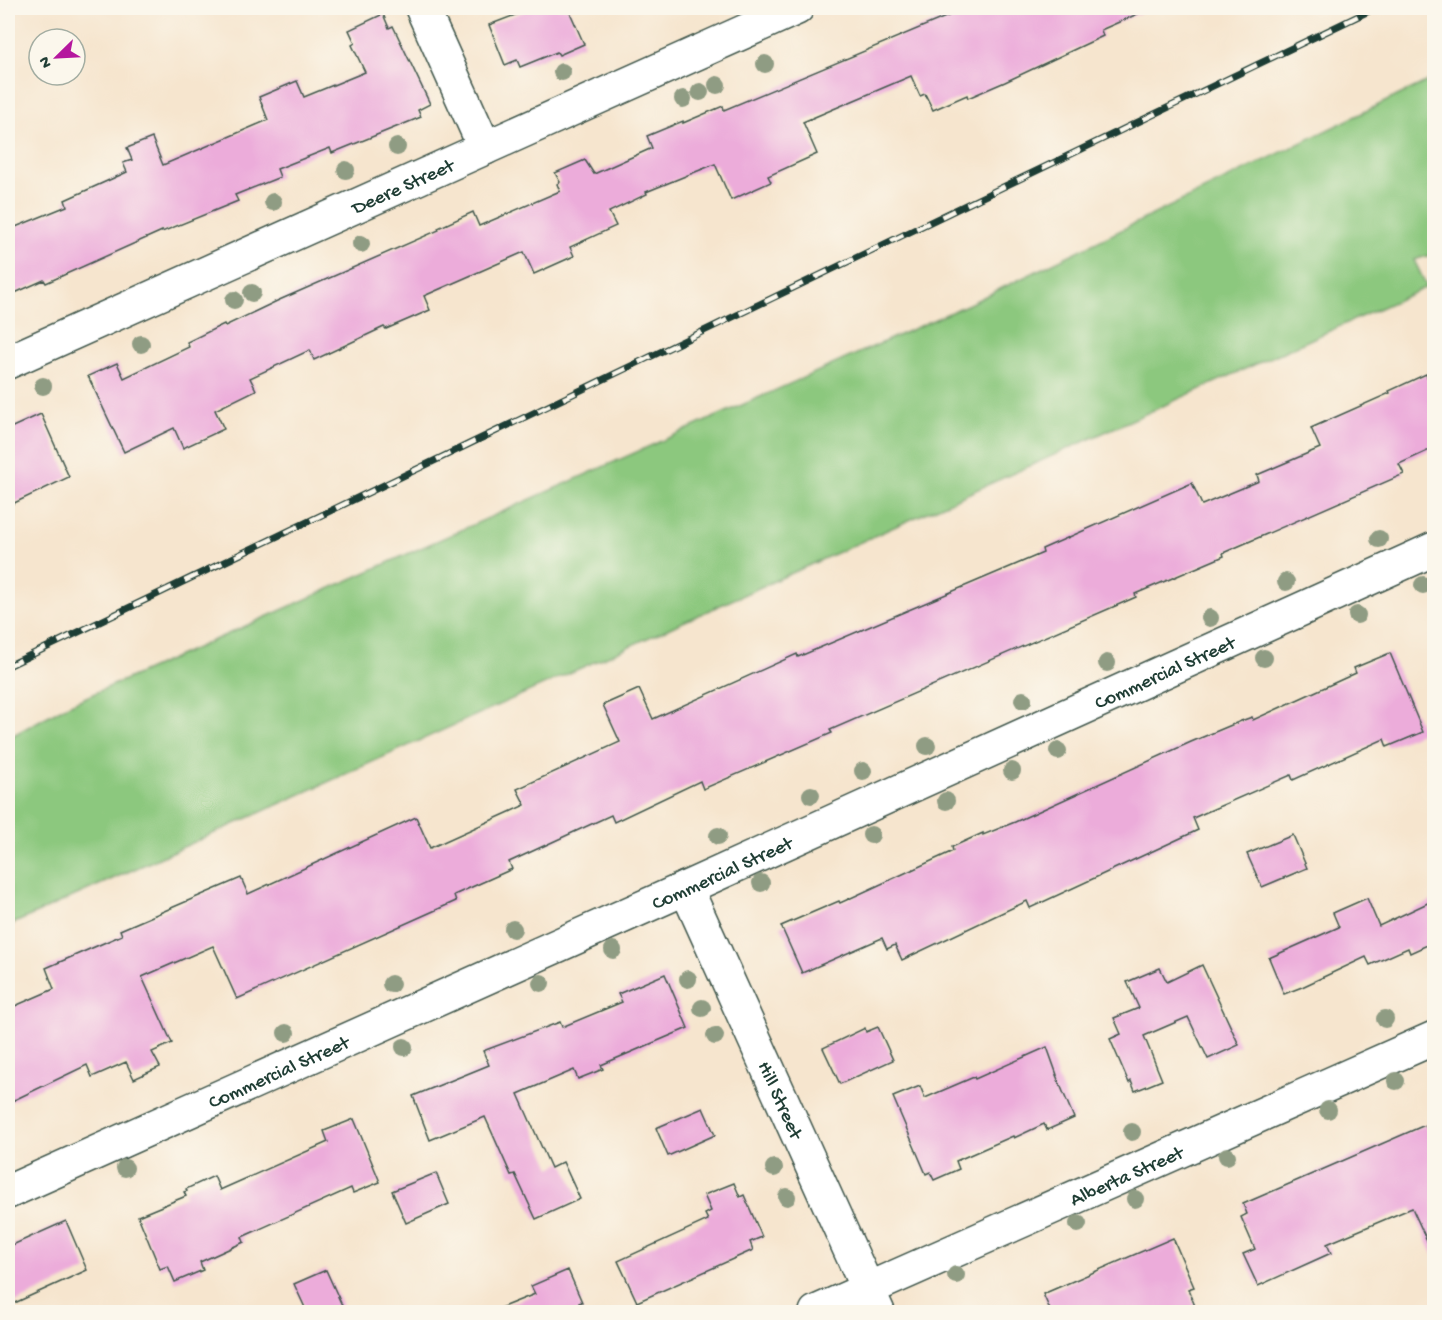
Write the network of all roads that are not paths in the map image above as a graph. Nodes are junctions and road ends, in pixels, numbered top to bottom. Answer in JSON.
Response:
{"nodes":[{"id":1,"x":422,"y":8,"type":"edge"},
{"id":2,"x":797,"y":8,"type":"edge"},
{"id":3,"x":485,"y":148,"type":"junction"},
{"id":4,"x":8,"y":362,"type":"edge"},
{"id":5,"x":1434,"y":549,"type":"edge"},
{"id":6,"x":686,"y":888,"type":"junction"},
{"id":7,"x":1434,"y":1038,"type":"edge"},
{"id":8,"x":8,"y":1192,"type":"edge"},
{"id":9,"x":873,"y":1301,"type":"edge"},
{"id":10,"x":816,"y":1312,"type":"edge"}],
"edges":[{"from":1,"to":3,"type":"street"},
{"from":2,"to":3,"type":"street","name":"Deere Street"},
{"from":3,"to":4,"type":"street","name":"Deere Street"},
{"from":5,"to":6,"type":"street","name":"Commercial Street"},
{"from":6,"to":8,"type":"street","name":"Commercial Street"},
{"from":6,"to":9,"type":"street","name":"Hill Street"},
{"from":7,"to":9,"type":"street","name":"Alberta Street"},
{"from":9,"to":10,"type":"street","name":"Alberta Street"}]}
